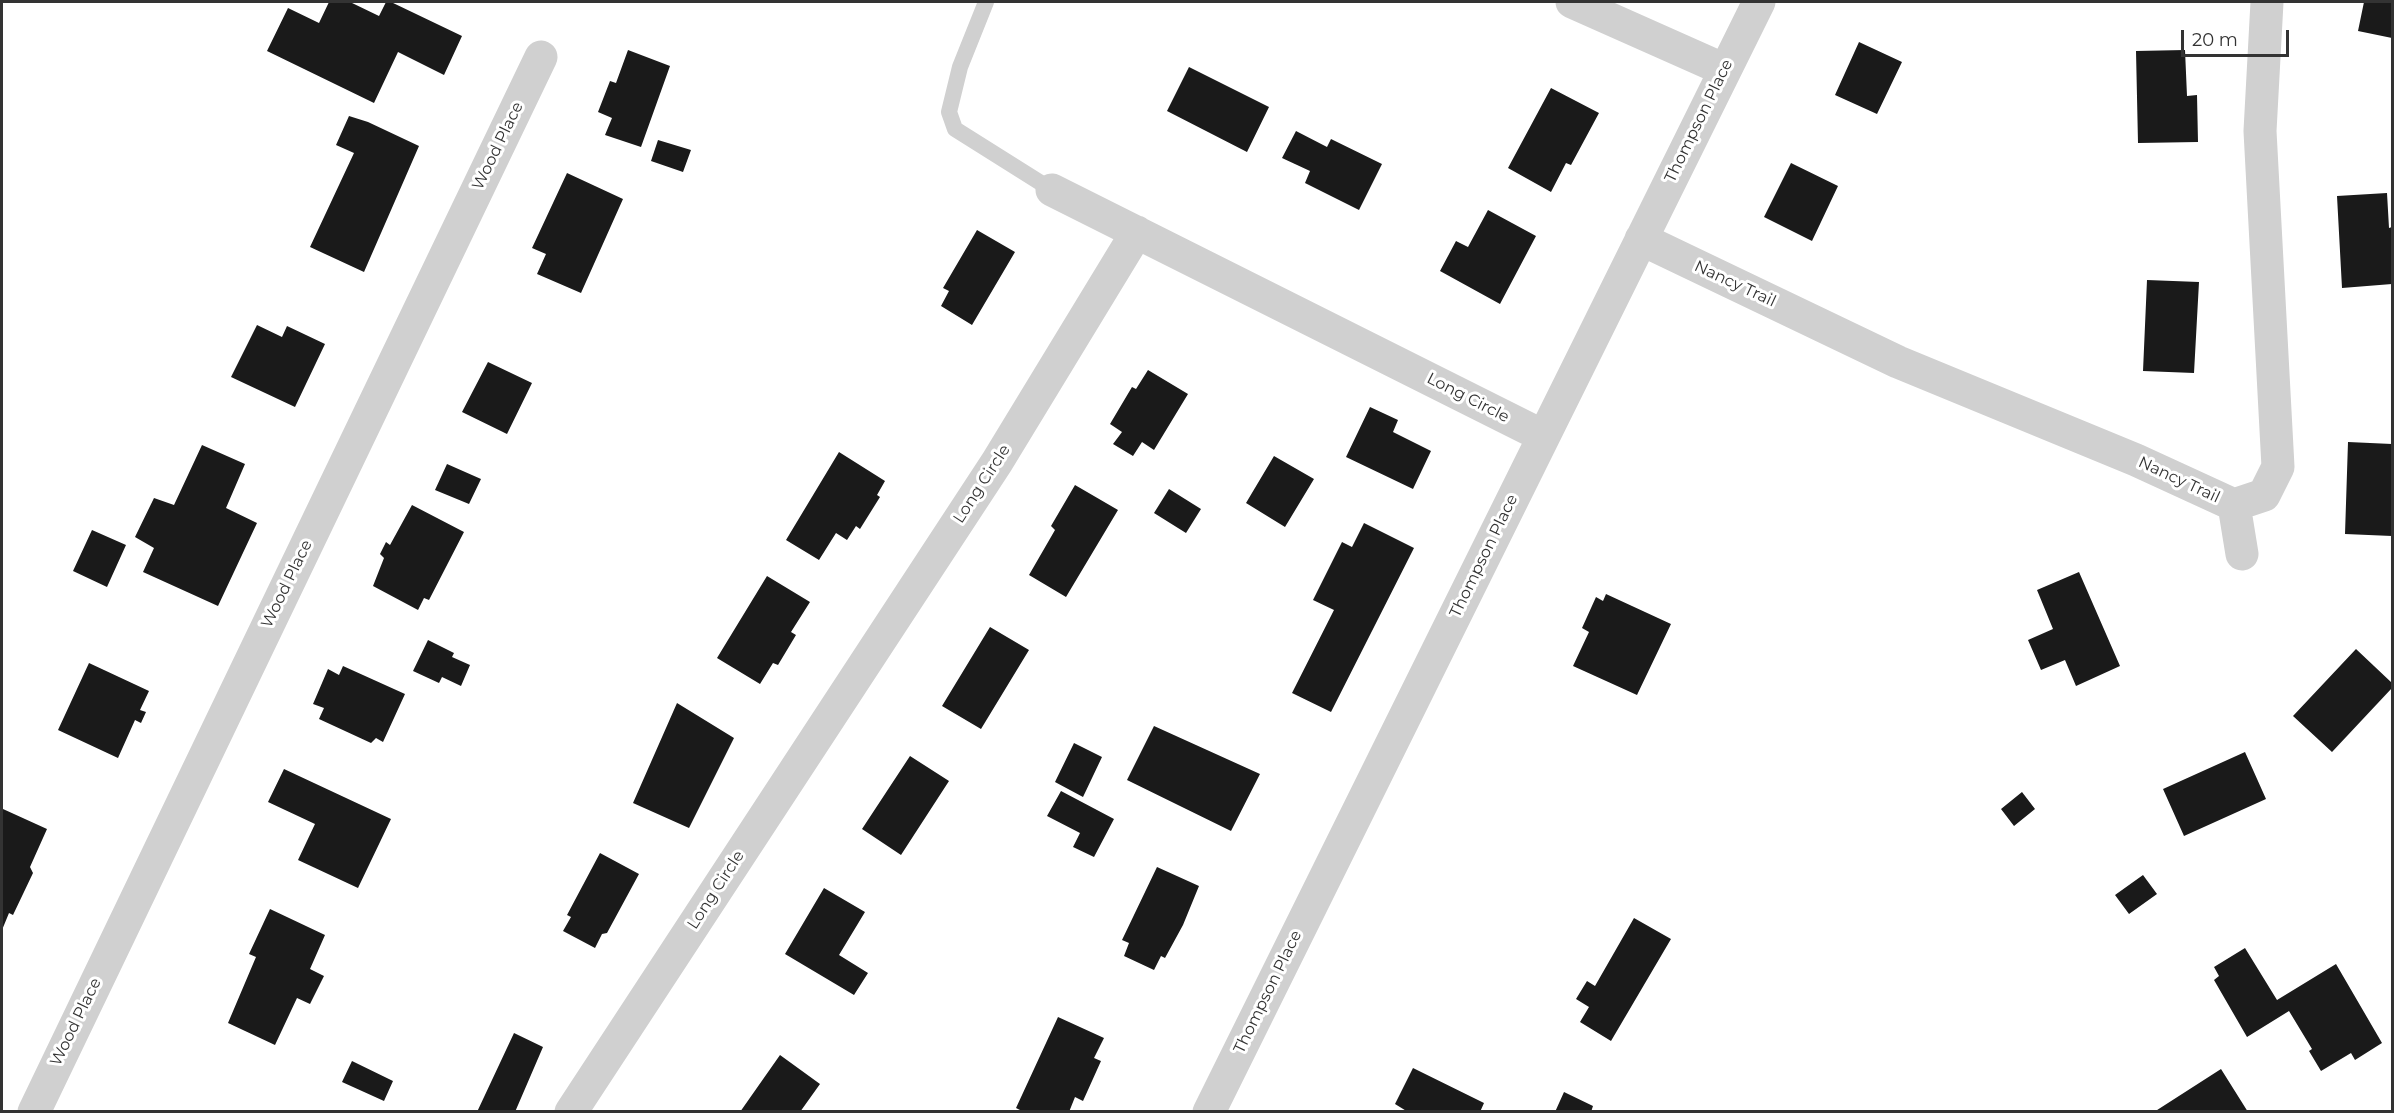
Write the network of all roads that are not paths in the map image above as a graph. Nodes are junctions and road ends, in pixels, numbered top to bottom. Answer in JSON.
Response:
{"nodes":[{"id":1,"x":986,"y":2,"type":"edge"},
{"id":2,"x":1572,"y":2,"type":"edge"},
{"id":3,"x":1759,"y":2,"type":"edge"},
{"id":4,"x":2267,"y":2,"type":"edge"},
{"id":5,"x":541,"y":57,"type":"dead end"},
{"id":6,"x":1725,"y":70,"type":"junction"},
{"id":7,"x":1052,"y":190,"type":"joint"},
{"id":8,"x":1137,"y":232,"type":"junction"},
{"id":9,"x":1641,"y":239,"type":"junction"},
{"id":10,"x":1544,"y":436,"type":"junction"},
{"id":11,"x":2234,"y":506,"type":"junction"},
{"id":12,"x":2242,"y":554,"type":"dead end"},
{"id":13,"x":34,"y":1112,"type":"edge"},
{"id":14,"x":571,"y":1112,"type":"edge"},
{"id":15,"x":1209,"y":1112,"type":"edge"}],
"edges":[{"from":1,"to":7,"type":"lane"},
{"from":2,"to":6,"type":"street"},
{"from":3,"to":6,"type":"street","name":"Thompson Place"},
{"from":4,"to":11,"type":"street","name":"Nancy Trail"},
{"from":5,"to":13,"type":"street","name":"Wood Place"},
{"from":6,"to":9,"type":"street","name":"Thompson Place"},
{"from":7,"to":8,"type":"street"},
{"from":8,"to":10,"type":"street","name":"Long Circle"},
{"from":8,"to":14,"type":"street","name":"Long Circle"},
{"from":9,"to":10,"type":"street","name":"Thompson Place"},
{"from":9,"to":11,"type":"street","name":"Nancy Trail"},
{"from":10,"to":15,"type":"street","name":"Thompson Place"},
{"from":11,"to":12,"type":"street"}]}
